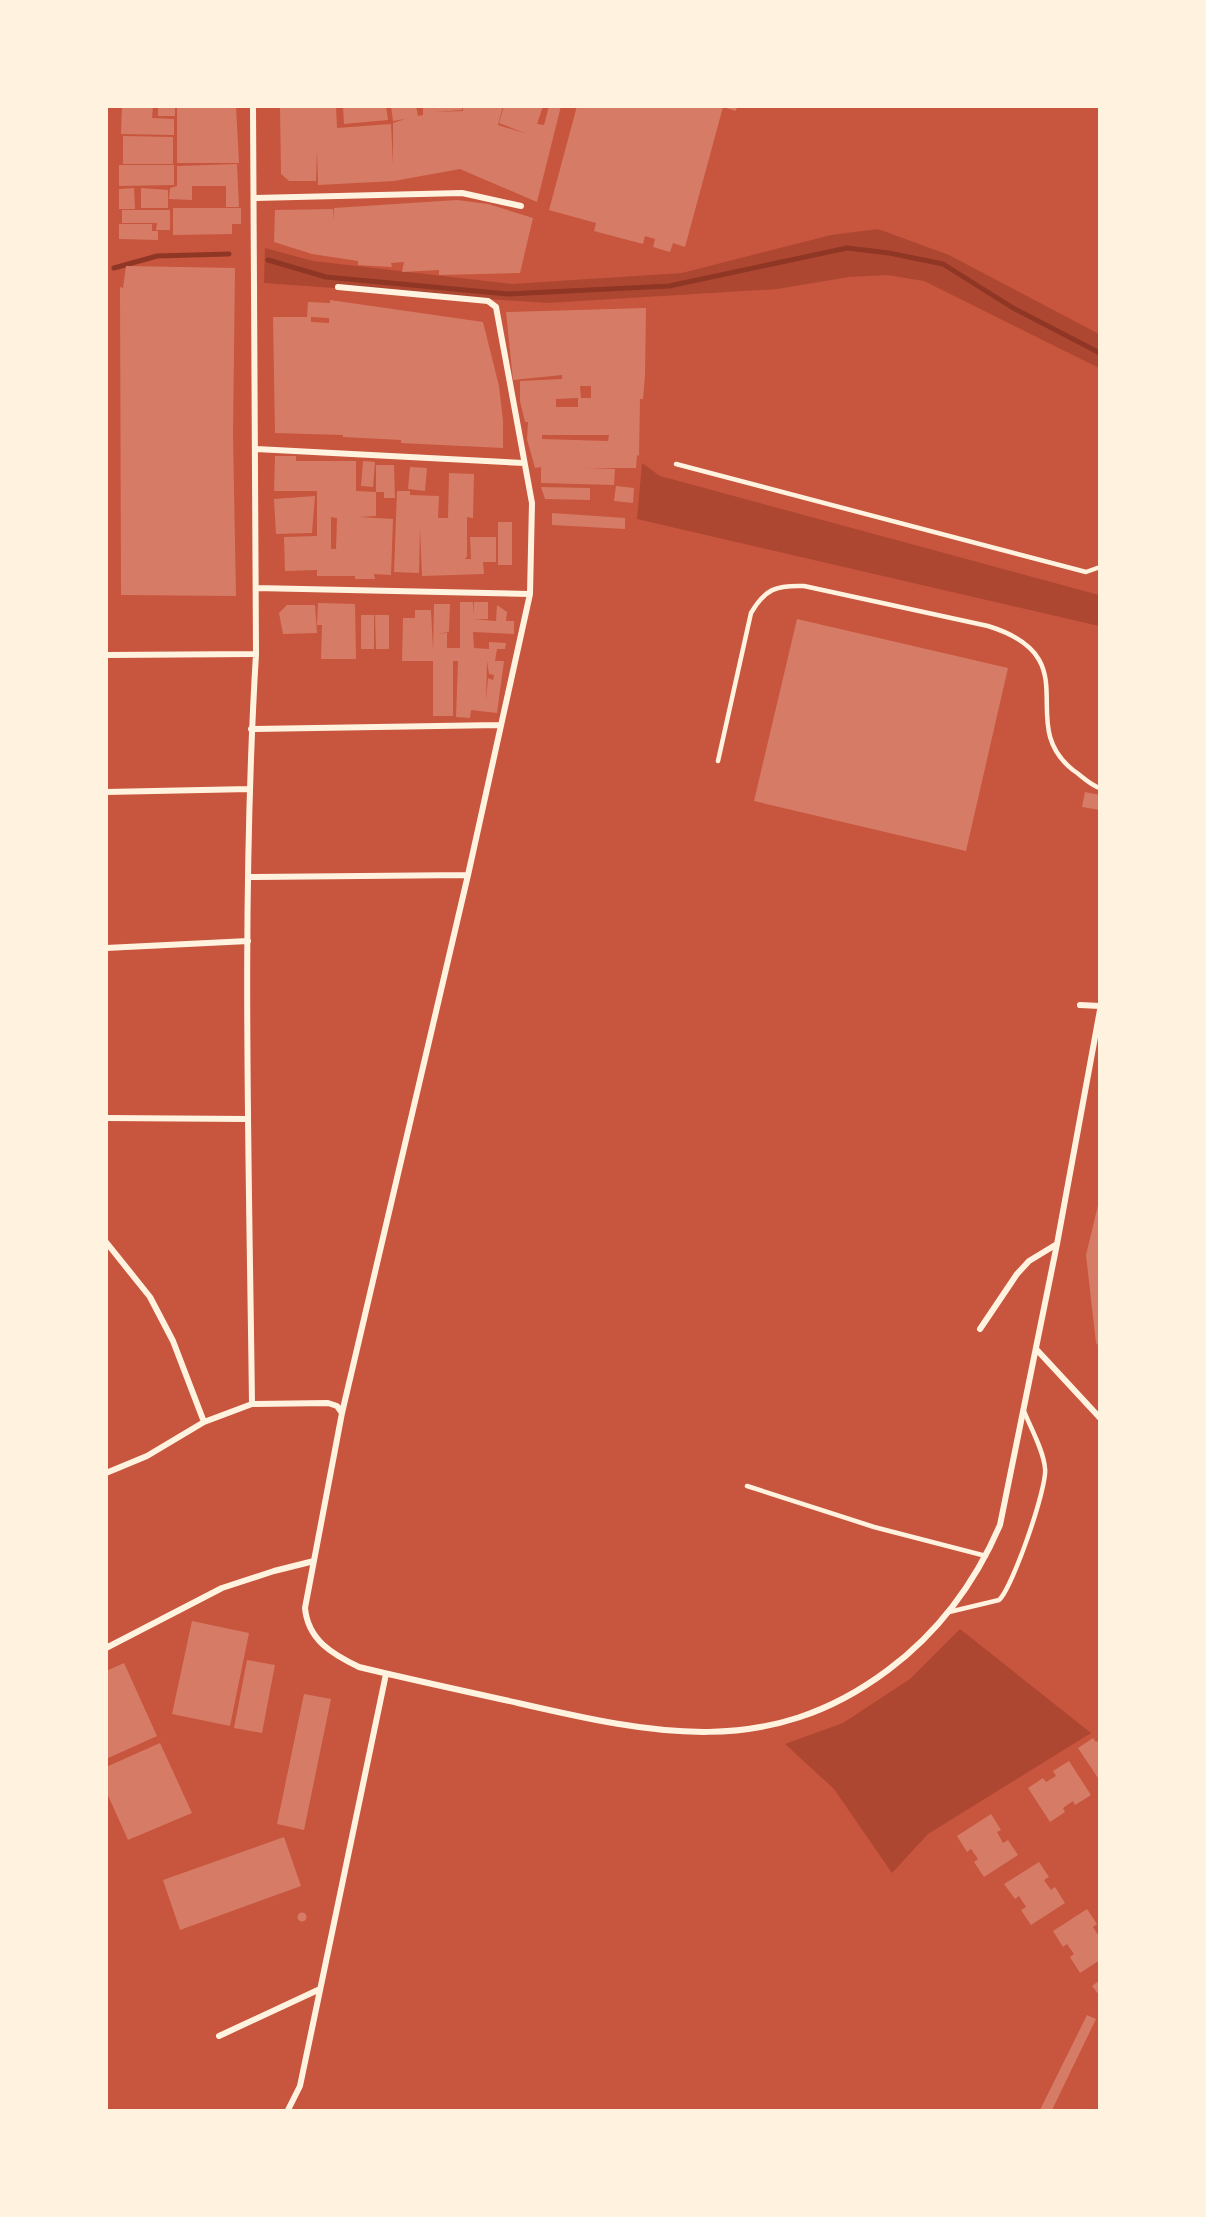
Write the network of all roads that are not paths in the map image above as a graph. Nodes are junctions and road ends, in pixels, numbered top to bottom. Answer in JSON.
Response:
{"nodes":[{"id":1,"x":253,"y":106,"type":"edge"},
{"id":2,"x":255,"y":198,"type":"junction"},
{"id":3,"x":521,"y":206,"type":"dead end"},
{"id":4,"x":338,"y":287,"type":"dead end"},
{"id":5,"x":256,"y":449,"type":"junction"},
{"id":6,"x":524,"y":464,"type":"junction"},
{"id":7,"x":676,"y":464,"type":"dead end"},
{"id":8,"x":1100,"y":567,"type":"edge"},
{"id":9,"x":256,"y":588,"type":"junction"},
{"id":10,"x":530,"y":594,"type":"junction"},
{"id":11,"x":106,"y":654,"type":"edge"},
{"id":12,"x":256,"y":654,"type":"junction"},
{"id":13,"x":499,"y":725,"type":"junction"},
{"id":14,"x":251,"y":729,"type":"junction"},
{"id":15,"x":718,"y":761,"type":"dead end"},
{"id":16,"x":1100,"y":788,"type":"edge"},
{"id":17,"x":250,"y":789,"type":"junction"},
{"id":18,"x":106,"y":792,"type":"edge"},
{"id":19,"x":468,"y":875,"type":"junction"},
{"id":20,"x":250,"y":877,"type":"junction"},
{"id":21,"x":248,"y":942,"type":"junction"},
{"id":22,"x":106,"y":948,"type":"edge"},
{"id":23,"x":1080,"y":1005,"type":"dead end"},
{"id":24,"x":1100,"y":1008,"type":"edge"},
{"id":25,"x":106,"y":1119,"type":"edge"},
{"id":26,"x":248,"y":1119,"type":"junction"},
{"id":27,"x":106,"y":1242,"type":"edge"},
{"id":28,"x":1057,"y":1244,"type":"junction"},
{"id":29,"x":980,"y":1329,"type":"dead end"},
{"id":30,"x":1037,"y":1350,"type":"junction"},
{"id":31,"x":252,"y":1404,"type":"junction"},
{"id":32,"x":1024,"y":1411,"type":"junction"},
{"id":33,"x":342,"y":1413,"type":"junction"},
{"id":34,"x":1100,"y":1418,"type":"edge"},
{"id":35,"x":204,"y":1422,"type":"junction"},
{"id":36,"x":106,"y":1473,"type":"edge"},
{"id":37,"x":747,"y":1486,"type":"dead end"},
{"id":38,"x":986,"y":1556,"type":"junction"},
{"id":39,"x":315,"y":1561,"type":"junction"},
{"id":40,"x":949,"y":1611,"type":"junction"},
{"id":41,"x":106,"y":1648,"type":"edge"},
{"id":42,"x":386,"y":1674,"type":"junction"},
{"id":43,"x":320,"y":1989,"type":"junction"},
{"id":44,"x":219,"y":2036,"type":"dead end"},
{"id":45,"x":288,"y":2110,"type":"edge"}],
"edges":[{"from":1,"to":2,"type":"street"},
{"from":2,"to":3,"type":"street"},
{"from":2,"to":5,"type":"street"},
{"from":4,"to":6,"type":"street"},
{"from":5,"to":6,"type":"street"},
{"from":5,"to":9,"type":"street"},
{"from":6,"to":10,"type":"street"},
{"from":7,"to":8,"type":"lane"},
{"from":9,"to":10,"type":"street"},
{"from":9,"to":12,"type":"street"},
{"from":10,"to":13,"type":"street"},
{"from":11,"to":12,"type":"street"},
{"from":12,"to":14,"type":"street"},
{"from":13,"to":14,"type":"street"},
{"from":13,"to":19,"type":"street"},
{"from":14,"to":17,"type":"street"},
{"from":15,"to":16,"type":"lane"},
{"from":17,"to":18,"type":"street"},
{"from":17,"to":20,"type":"street"},
{"from":19,"to":20,"type":"street"},
{"from":19,"to":33,"type":"street"},
{"from":20,"to":21,"type":"street"},
{"from":21,"to":22,"type":"street"},
{"from":21,"to":26,"type":"street"},
{"from":23,"to":24,"type":"street"},
{"from":24,"to":28,"type":"street"},
{"from":25,"to":26,"type":"street"},
{"from":26,"to":31,"type":"street"},
{"from":27,"to":35,"type":"street"},
{"from":28,"to":29,"type":"street"},
{"from":28,"to":30,"type":"street"},
{"from":30,"to":32,"type":"street"},
{"from":30,"to":34,"type":"street"},
{"from":31,"to":33,"type":"street"},
{"from":31,"to":35,"type":"street"},
{"from":32,"to":38,"type":"street"},
{"from":32,"to":40,"type":"lane"},
{"from":33,"to":39,"type":"street"},
{"from":35,"to":36,"type":"street"},
{"from":37,"to":38,"type":"lane"},
{"from":38,"to":40,"type":"street"},
{"from":39,"to":41,"type":"street"},
{"from":39,"to":42,"type":"street"},
{"from":40,"to":42,"type":"street"},
{"from":42,"to":43,"type":"street"},
{"from":43,"to":44,"type":"street"},
{"from":43,"to":45,"type":"street"}]}
